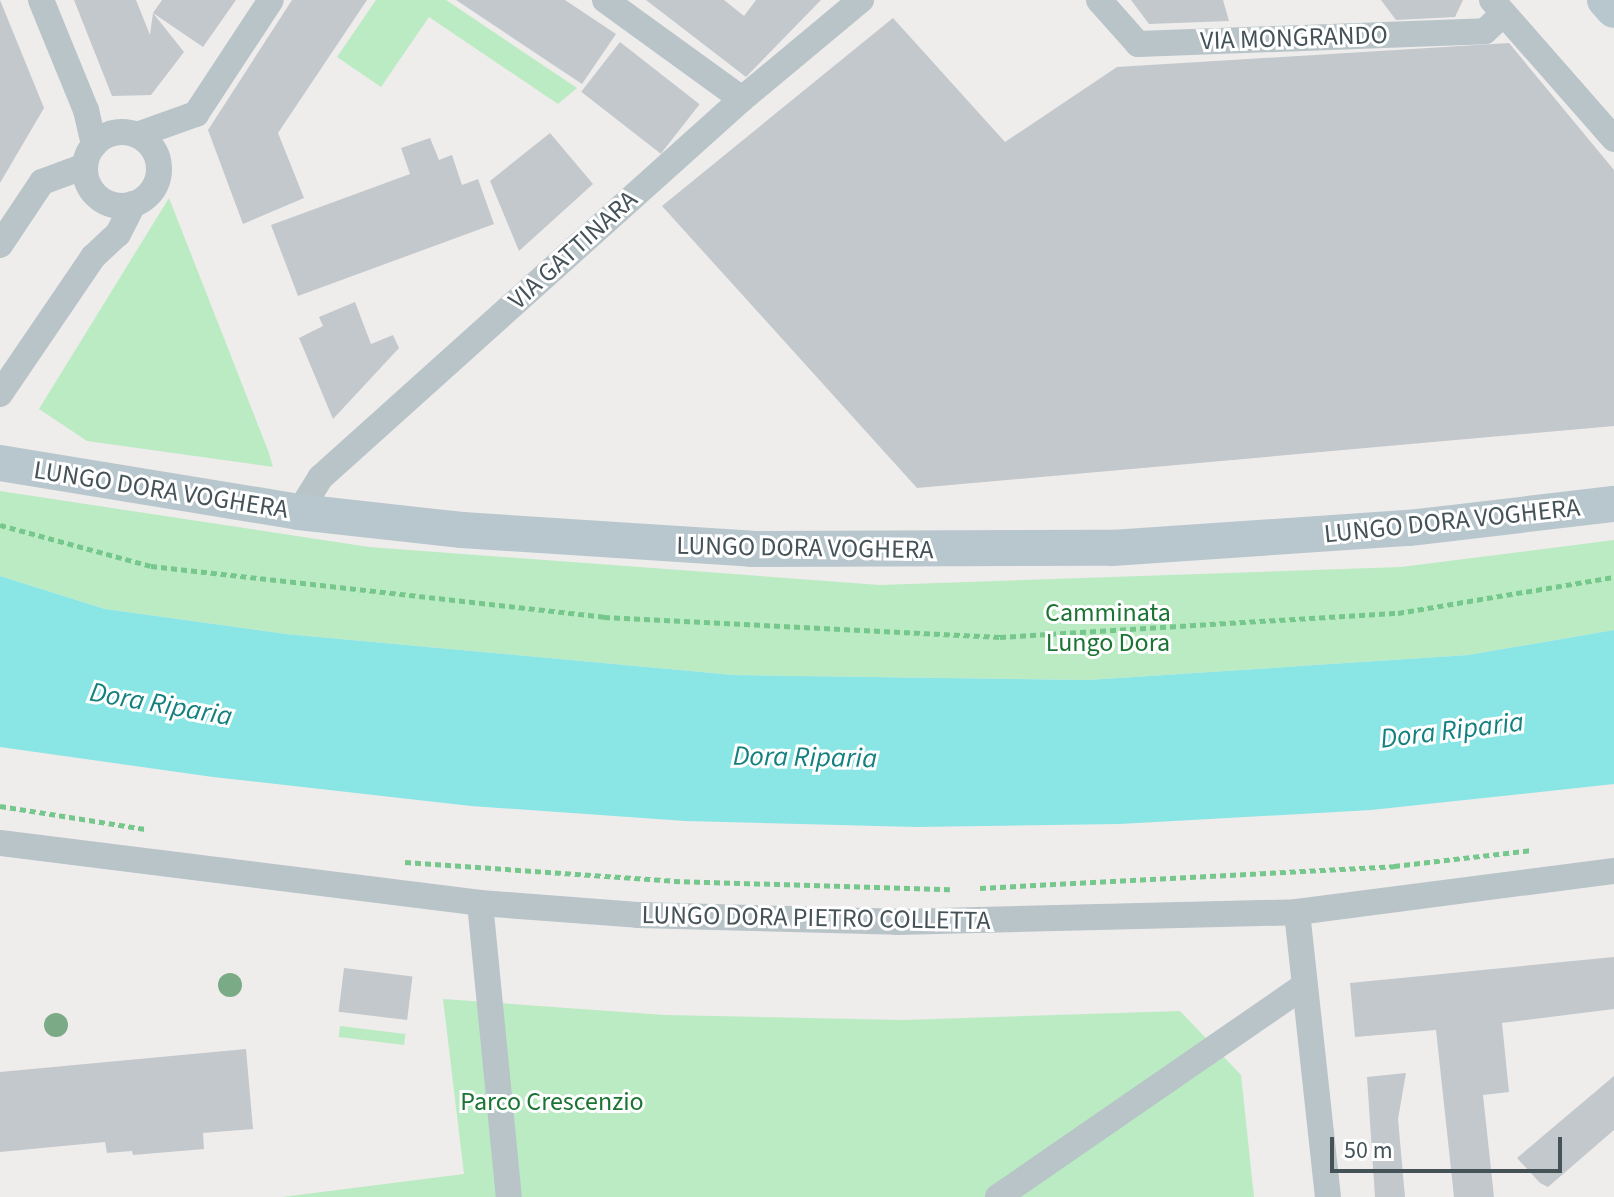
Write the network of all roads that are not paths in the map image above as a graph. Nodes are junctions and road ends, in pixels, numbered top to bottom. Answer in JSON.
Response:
{"nodes":[{"id":1,"x":41,"y":0,"type":"edge"},
{"id":2,"x":271,"y":0,"type":"edge"},
{"id":3,"x":605,"y":0,"type":"edge"},
{"id":4,"x":861,"y":0,"type":"edge"},
{"id":5,"x":1099,"y":0,"type":"edge"},
{"id":6,"x":1605,"y":0,"type":"edge"},
{"id":7,"x":1498,"y":7,"type":"edge"},
{"id":8,"x":1614,"y":10,"type":"edge"},
{"id":9,"x":742,"y":99,"type":"junction"},
{"id":10,"x":137,"y":135,"type":"junction"},
{"id":11,"x":1614,"y":139,"type":"edge"},
{"id":12,"x":90,"y":156,"type":"junction"},
{"id":13,"x":121,"y":204,"type":"junction"},
{"id":14,"x":0,"y":245,"type":"edge"},
{"id":15,"x":0,"y":394,"type":"edge"},
{"id":16,"x":0,"y":463,"type":"edge"},
{"id":17,"x":1614,"y":504,"type":"edge"},
{"id":18,"x":299,"y":512,"type":"junction"},
{"id":19,"x":7,"y":840,"type":"edge"},
{"id":20,"x":1614,"y":871,"type":"edge"},
{"id":21,"x":480,"y":903,"type":"junction"},
{"id":22,"x":1297,"y":912,"type":"junction"},
{"id":23,"x":1304,"y":986,"type":"junction"},
{"id":24,"x":509,"y":1197,"type":"edge"},
{"id":25,"x":998,"y":1197,"type":"edge"},
{"id":26,"x":1328,"y":1197,"type":"edge"}],
"edges":[{"from":1,"to":12,"type":"street"},
{"from":2,"to":10,"type":"street"},
{"from":3,"to":9,"type":"street"},
{"from":4,"to":9,"type":"street","name":"VIA GATTINARA"},
{"from":5,"to":7,"type":"street","name":"VIA MONGRANDO"},
{"from":6,"to":8,"type":"street"},
{"from":7,"to":11,"type":"street"},
{"from":9,"to":18,"type":"street","name":"VIA GATTINARA"},
{"from":10,"to":12,"type":"street"},
{"from":10,"to":13,"type":"street"},
{"from":12,"to":13,"type":"street"},
{"from":12,"to":14,"type":"street"},
{"from":13,"to":15,"type":"street"},
{"from":16,"to":18,"type":"street","name":"LUNGO DORA VOGHERA"},
{"from":17,"to":18,"type":"street","name":"LUNGO DORA VOGHERA"},
{"from":19,"to":21,"type":"street","name":"LUNGO DORA PIETRO COLLETTA"},
{"from":20,"to":22,"type":"street","name":"LUNGO DORA PIETRO COLLETTA"},
{"from":21,"to":22,"type":"street","name":"LUNGO DORA PIETRO COLLETTA"},
{"from":21,"to":24,"type":"street"},
{"from":22,"to":23,"type":"street"},
{"from":23,"to":25,"type":"street"},
{"from":23,"to":26,"type":"street"}]}
